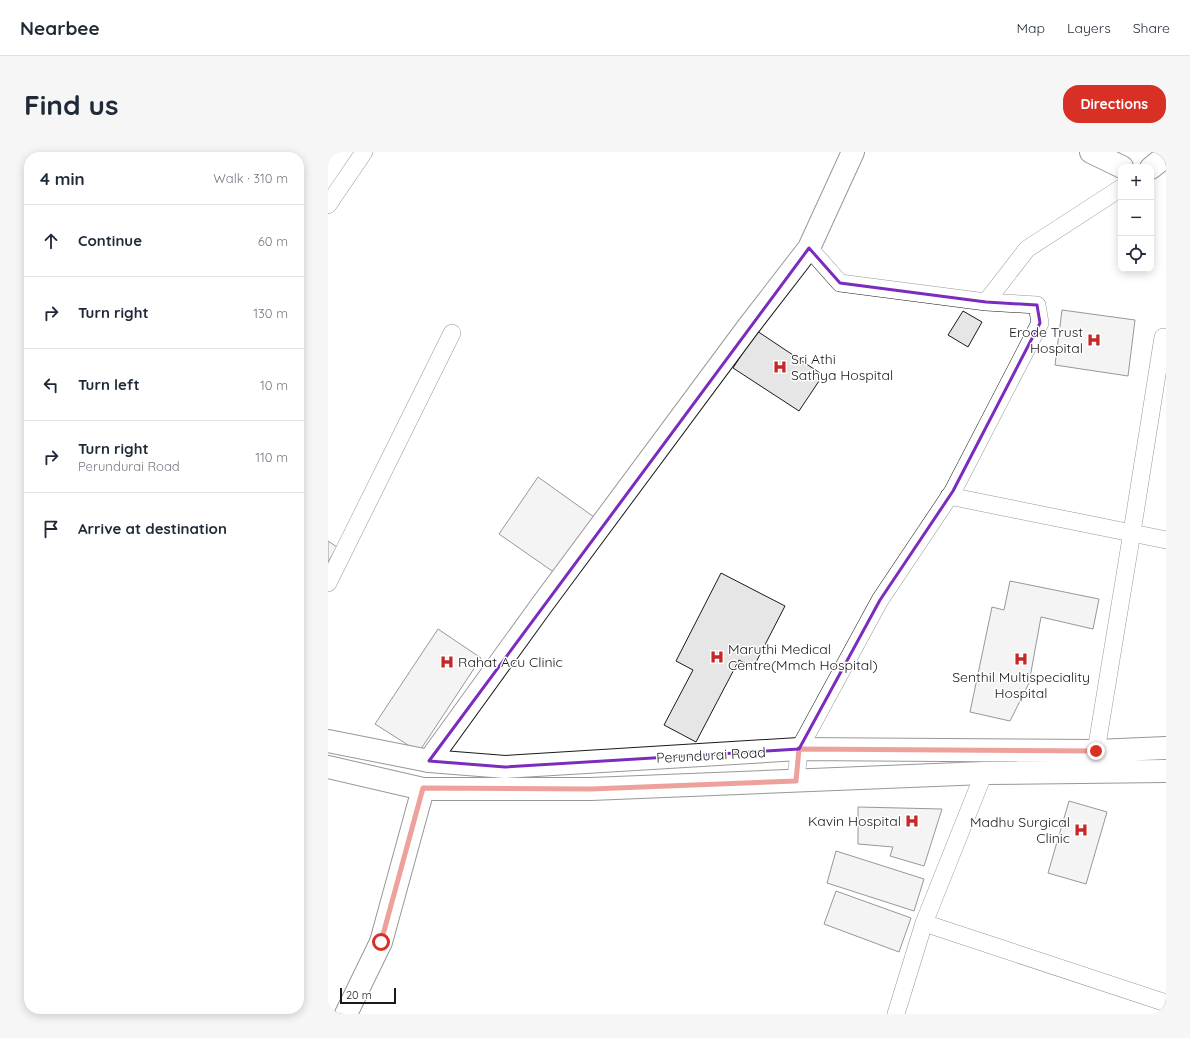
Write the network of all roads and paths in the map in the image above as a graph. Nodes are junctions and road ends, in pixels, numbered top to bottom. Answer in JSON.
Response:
{"nodes":[{"id":1,"x":364,"y":152,"type":"edge"},
{"id":2,"x":853,"y":152,"type":"edge"},
{"id":3,"x":1091,"y":152,"type":"edge"},
{"id":4,"x":1166,"y":156,"type":"edge"},
{"id":5,"x":1118,"y":165,"type":"edge"},
{"id":6,"x":1154,"y":166,"type":"edge"},
{"id":7,"x":1118,"y":190,"type":"edge"},
{"id":8,"x":328,"y":205,"type":"edge"},
{"id":9,"x":809,"y":248,"type":"junction"},
{"id":10,"x":986,"y":302,"type":"junction"},
{"id":11,"x":452,"y":332,"type":"dead end"},
{"id":12,"x":1163,"y":337,"type":"dead end"},
{"id":13,"x":949,"y":496,"type":"junction"},
{"id":14,"x":1132,"y":532,"type":"junction"},
{"id":15,"x":1166,"y":540,"type":"edge"},
{"id":16,"x":328,"y":583,"type":"edge"},
{"id":17,"x":328,"y":741,"type":"edge"},
{"id":18,"x":1166,"y":748,"type":"edge"},
{"id":19,"x":799,"y":749,"type":"junction"},
{"id":20,"x":1096,"y":751,"type":"junction"},
{"id":21,"x":429,"y":761,"type":"junction"},
{"id":22,"x":328,"y":768,"type":"edge"},
{"id":23,"x":1166,"y":771,"type":"edge"},
{"id":24,"x":984,"y":773,"type":"junction"},
{"id":25,"x":796,"y":781,"type":"junction"},
{"id":26,"x":423,"y":788,"type":"junction"},
{"id":27,"x":924,"y":923,"type":"junction"},
{"id":28,"x":1166,"y":1003,"type":"edge"},
{"id":29,"x":346,"y":1014,"type":"edge"},
{"id":30,"x":896,"y":1014,"type":"edge"}],
"edges":[{"from":1,"to":8,"type":"street"},
{"from":2,"to":9,"type":"main road"},
{"from":3,"to":5,"type":"main road"},
{"from":4,"to":6,"type":"main road"},
{"from":7,"to":10,"type":"street"},
{"from":9,"to":10,"type":"street"},
{"from":9,"to":21,"type":"main road"},
{"from":10,"to":13,"type":"street"},
{"from":11,"to":16,"type":"street"},
{"from":12,"to":14,"type":"street"},
{"from":13,"to":14,"type":"street"},
{"from":13,"to":19,"type":"street"},
{"from":14,"to":15,"type":"street"},
{"from":14,"to":20,"type":"street"},
{"from":17,"to":21,"type":"main road","name":"Perundurai Road"},
{"from":18,"to":20,"type":"main road","name":"Perundurai Road"},
{"from":19,"to":20,"type":"main road","name":"Perundurai Road"},
{"from":19,"to":21,"type":"main road","name":"Perundurai Road"},
{"from":19,"to":25,"type":"street"},
{"from":22,"to":26,"type":"main road"},
{"from":23,"to":24,"type":"main road"},
{"from":24,"to":25,"type":"main road"},
{"from":24,"to":27,"type":"street"},
{"from":25,"to":26,"type":"main road"},
{"from":26,"to":29,"type":"main road"},
{"from":27,"to":28,"type":"street"},
{"from":27,"to":30,"type":"street"}]}
